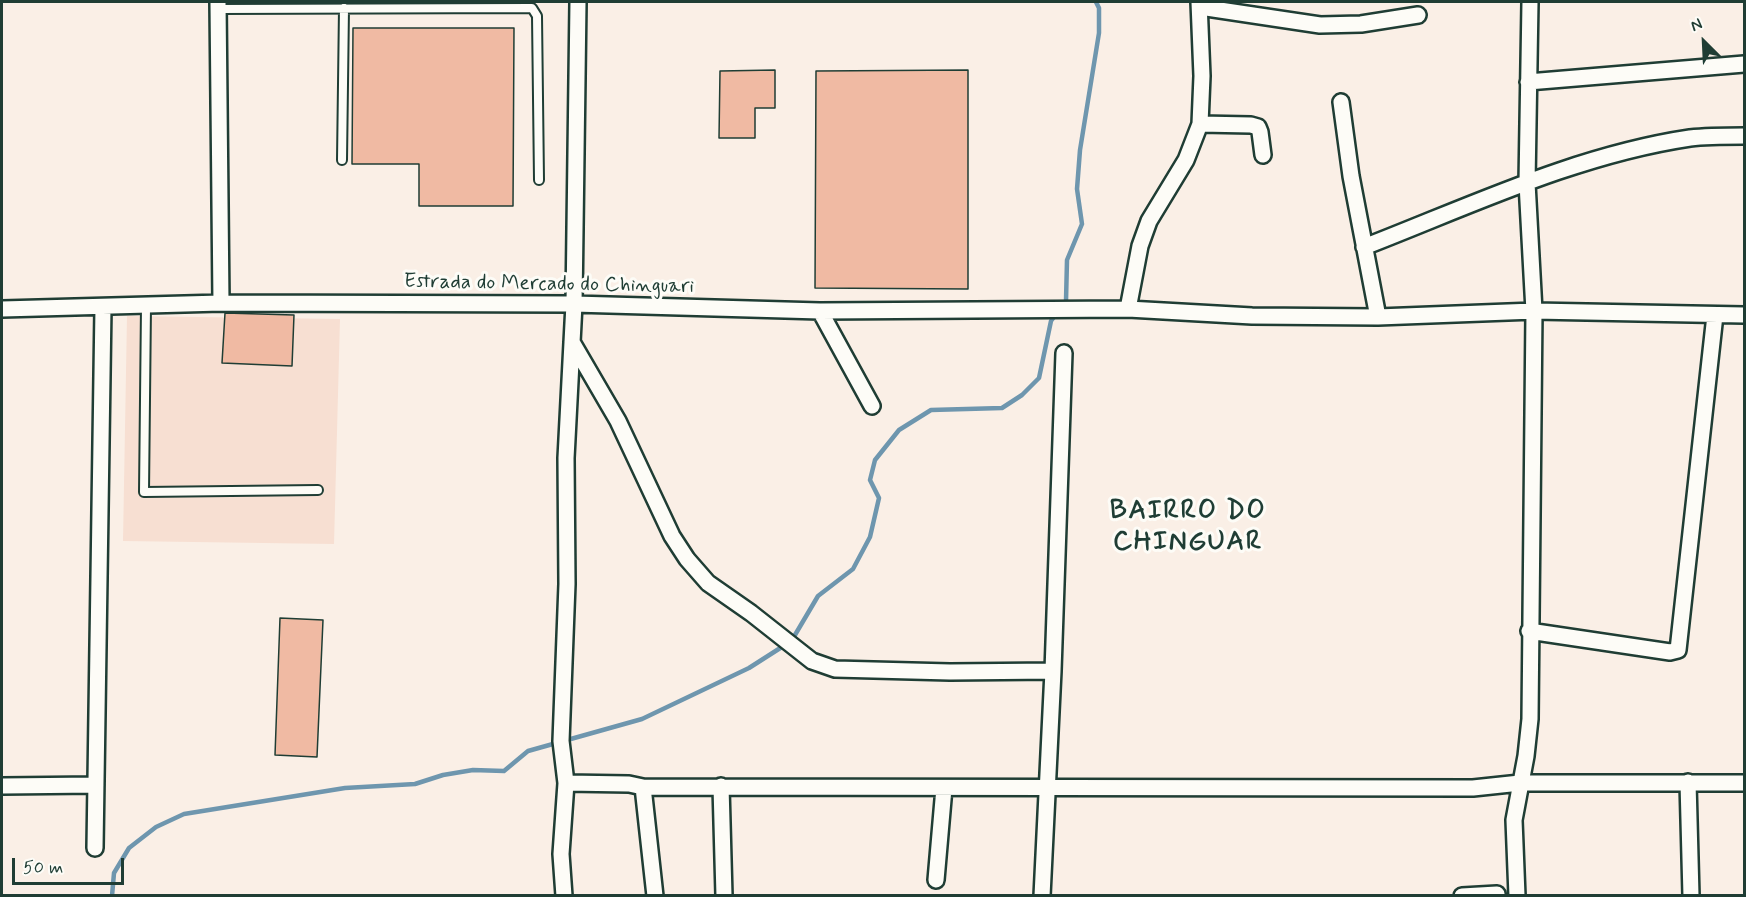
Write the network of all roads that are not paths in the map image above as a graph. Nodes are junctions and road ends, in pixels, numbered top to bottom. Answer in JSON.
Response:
{"nodes":[{"id":1,"x":578,"y":2,"type":"edge"},
{"id":2,"x":1530,"y":2,"type":"edge"},
{"id":3,"x":1199,"y":4,"type":"edge"},
{"id":4,"x":218,"y":5,"type":"edge"},
{"id":5,"x":344,"y":8,"type":"junction"},
{"id":6,"x":1418,"y":15,"type":"dead end"},
{"id":7,"x":1744,"y":64,"type":"edge"},
{"id":8,"x":1528,"y":82,"type":"junction"},
{"id":9,"x":1341,"y":102,"type":"dead end"},
{"id":10,"x":1200,"y":124,"type":"junction"},
{"id":11,"x":1744,"y":136,"type":"edge"},
{"id":12,"x":1263,"y":155,"type":"dead end"},
{"id":13,"x":342,"y":160,"type":"dead end"},
{"id":14,"x":539,"y":180,"type":"dead end"},
{"id":15,"x":1527,"y":183,"type":"junction"},
{"id":16,"x":1364,"y":247,"type":"junction"},
{"id":17,"x":221,"y":303,"type":"junction"},
{"id":18,"x":574,"y":304,"type":"junction"},
{"id":19,"x":146,"y":306,"type":"junction"},
{"id":20,"x":103,"y":307,"type":"junction"},
{"id":21,"x":2,"y":309,"type":"edge"},
{"id":22,"x":1128,"y":309,"type":"junction"},
{"id":23,"x":820,"y":311,"type":"junction"},
{"id":24,"x":1534,"y":311,"type":"junction"},
{"id":25,"x":1715,"y":315,"type":"junction"},
{"id":26,"x":1744,"y":315,"type":"edge"},
{"id":27,"x":1378,"y":317,"type":"junction"},
{"id":28,"x":572,"y":342,"type":"junction"},
{"id":29,"x":1064,"y":353,"type":"dead end"},
{"id":30,"x":872,"y":405,"type":"dead end"},
{"id":31,"x":318,"y":490,"type":"dead end"},
{"id":32,"x":1529,"y":631,"type":"junction"},
{"id":33,"x":1053,"y":671,"type":"junction"},
{"id":34,"x":1688,"y":782,"type":"junction"},
{"id":35,"x":566,"y":783,"type":"junction"},
{"id":36,"x":1520,"y":783,"type":"junction"},
{"id":37,"x":1744,"y":783,"type":"edge"},
{"id":38,"x":96,"y":785,"type":"junction"},
{"id":39,"x":2,"y":786,"type":"edge"},
{"id":40,"x":721,"y":786,"type":"junction"},
{"id":41,"x":643,"y":787,"type":"junction"},
{"id":42,"x":944,"y":788,"type":"junction"},
{"id":43,"x":1048,"y":788,"type":"junction"},
{"id":44,"x":95,"y":848,"type":"dead end"},
{"id":45,"x":936,"y":880,"type":"dead end"},
{"id":46,"x":1497,"y":894,"type":"dead end"},
{"id":47,"x":564,"y":896,"type":"edge"},
{"id":48,"x":655,"y":896,"type":"edge"},
{"id":49,"x":724,"y":896,"type":"edge"},
{"id":50,"x":1042,"y":896,"type":"edge"},
{"id":51,"x":1462,"y":896,"type":"edge"},
{"id":52,"x":1517,"y":896,"type":"edge"},
{"id":53,"x":1691,"y":896,"type":"edge"}],
"edges":[{"from":1,"to":18,"type":"street"},
{"from":2,"to":8,"type":"street"},
{"from":3,"to":6,"type":"street"},
{"from":3,"to":10,"type":"street"},
{"from":4,"to":5,"type":"lane"},
{"from":4,"to":17,"type":"street"},
{"from":5,"to":13,"type":"lane"},
{"from":5,"to":14,"type":"lane"},
{"from":7,"to":8,"type":"street"},
{"from":8,"to":15,"type":"street"},
{"from":9,"to":16,"type":"street"},
{"from":10,"to":12,"type":"street"},
{"from":10,"to":22,"type":"street"},
{"from":11,"to":15,"type":"street"},
{"from":15,"to":16,"type":"street"},
{"from":15,"to":24,"type":"street"},
{"from":16,"to":27,"type":"street"},
{"from":17,"to":18,"type":"street","name":"Estrada do Mercado do Chinguari"},
{"from":17,"to":19,"type":"street","name":"Estrada do Mercado do Chinguari"},
{"from":18,"to":23,"type":"street","name":"Estrada do Mercado do Chinguari"},
{"from":18,"to":28,"type":"street"},
{"from":19,"to":20,"type":"street","name":"Estrada do Mercado do Chinguari"},
{"from":19,"to":31,"type":"lane"},
{"from":20,"to":21,"type":"street","name":"Estrada do Mercado do Chinguari"},
{"from":20,"to":38,"type":"street"},
{"from":22,"to":23,"type":"street","name":"Estrada do Mercado do Chinguari"},
{"from":22,"to":27,"type":"street","name":"Estrada do Mercado do Chinguari"},
{"from":23,"to":30,"type":"street"},
{"from":24,"to":25,"type":"street","name":"Estrada do Mercado do Chinguari"},
{"from":24,"to":27,"type":"street","name":"Estrada do Mercado do Chinguari"},
{"from":24,"to":32,"type":"street"},
{"from":25,"to":26,"type":"street","name":"Estrada do Mercado do Chinguari"},
{"from":25,"to":32,"type":"street"},
{"from":28,"to":33,"type":"street"},
{"from":28,"to":35,"type":"street"},
{"from":29,"to":33,"type":"street"},
{"from":32,"to":36,"type":"street"},
{"from":33,"to":43,"type":"street"},
{"from":34,"to":36,"type":"street"},
{"from":34,"to":37,"type":"street"},
{"from":34,"to":53,"type":"street"},
{"from":35,"to":41,"type":"street"},
{"from":35,"to":47,"type":"street"},
{"from":36,"to":43,"type":"street"},
{"from":36,"to":52,"type":"street"},
{"from":38,"to":39,"type":"street"},
{"from":38,"to":44,"type":"street"},
{"from":40,"to":41,"type":"street"},
{"from":40,"to":42,"type":"street"},
{"from":40,"to":49,"type":"street"},
{"from":41,"to":48,"type":"street"},
{"from":42,"to":43,"type":"street"},
{"from":42,"to":45,"type":"street"},
{"from":43,"to":50,"type":"street"},
{"from":46,"to":51,"type":"street"}]}
